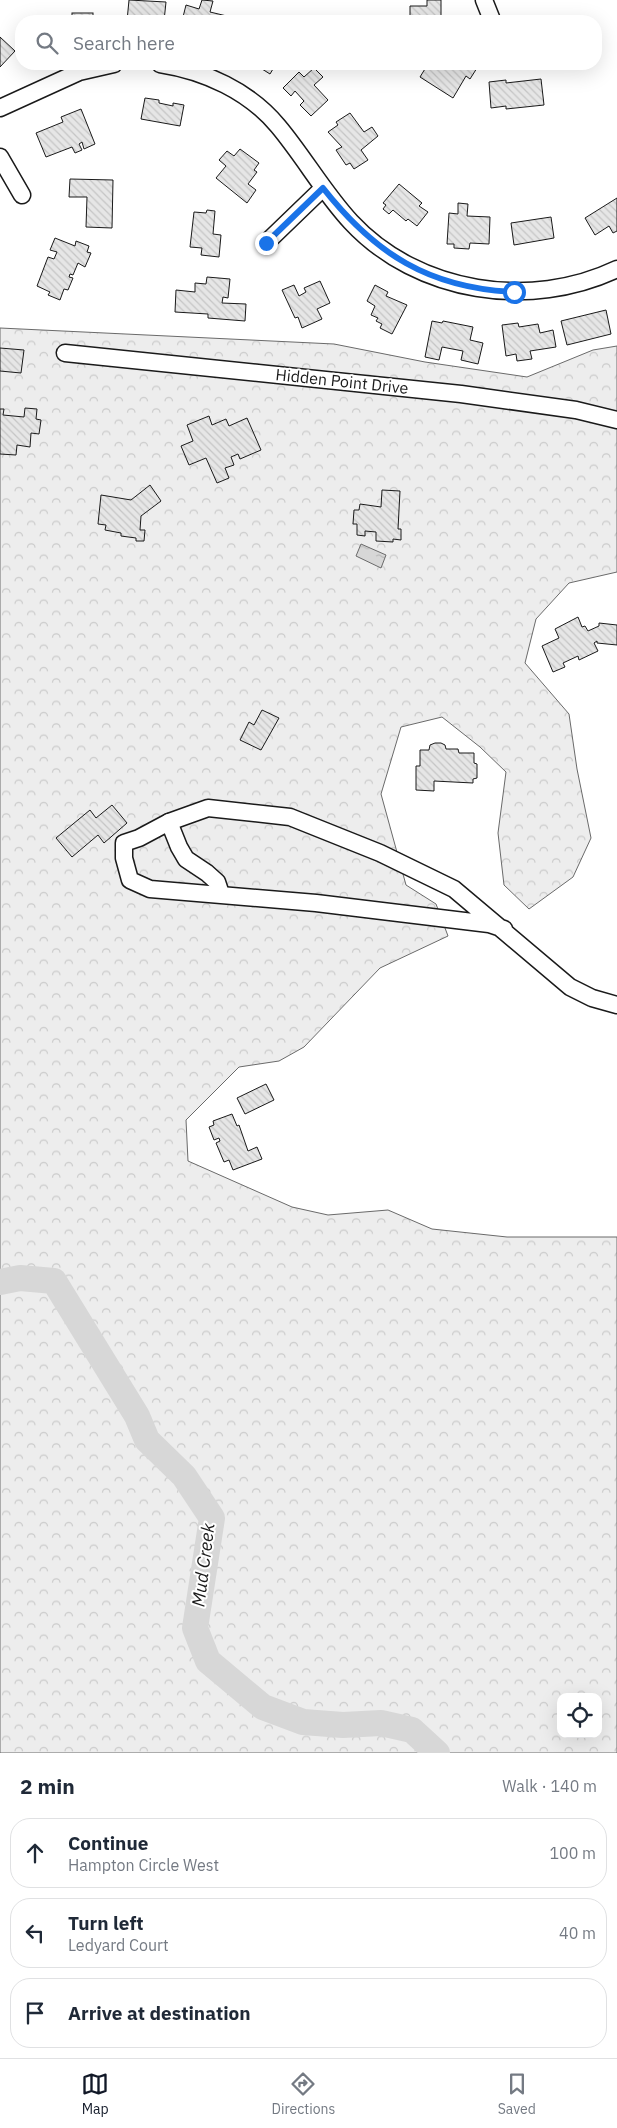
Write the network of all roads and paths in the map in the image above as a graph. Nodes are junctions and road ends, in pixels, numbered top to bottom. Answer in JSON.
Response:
{"nodes":[{"id":1,"x":484,"y":0,"type":"edge"},
{"id":2,"x":490,"y":15,"type":"edge"},
{"id":3,"x":88,"y":70,"type":"edge"},
{"id":4,"x":189,"y":70,"type":"edge"},
{"id":5,"x":0,"y":108,"type":"edge"},
{"id":6,"x":0,"y":157,"type":"edge"},
{"id":7,"x":323,"y":188,"type":"junction"},
{"id":8,"x":22,"y":195,"type":"dead end"},
{"id":9,"x":266,"y":243,"type":"dead end"},
{"id":10,"x":617,"y":269,"type":"edge"},
{"id":11,"x":64,"y":352,"type":"dead end"},
{"id":12,"x":617,"y":420,"type":"edge"},
{"id":13,"x":169,"y":822,"type":"junction"},
{"id":14,"x":221,"y":894,"type":"junction"},
{"id":15,"x":504,"y":929,"type":"junction"},
{"id":16,"x":617,"y":1005,"type":"edge"}],
"edges":[{"from":1,"to":2,"type":"street"},
{"from":3,"to":5,"type":"street"},
{"from":4,"to":7,"type":"street"},
{"from":6,"to":8,"type":"street"},
{"from":7,"to":9,"type":"street"},
{"from":7,"to":10,"type":"street"},
{"from":11,"to":12,"type":"street","name":"Hidden Point Drive"},
{"from":13,"to":14,"type":"street"},
{"from":13,"to":14,"type":"street"},
{"from":13,"to":15,"type":"street"},
{"from":14,"to":15,"type":"street"},
{"from":15,"to":16,"type":"street"}]}
